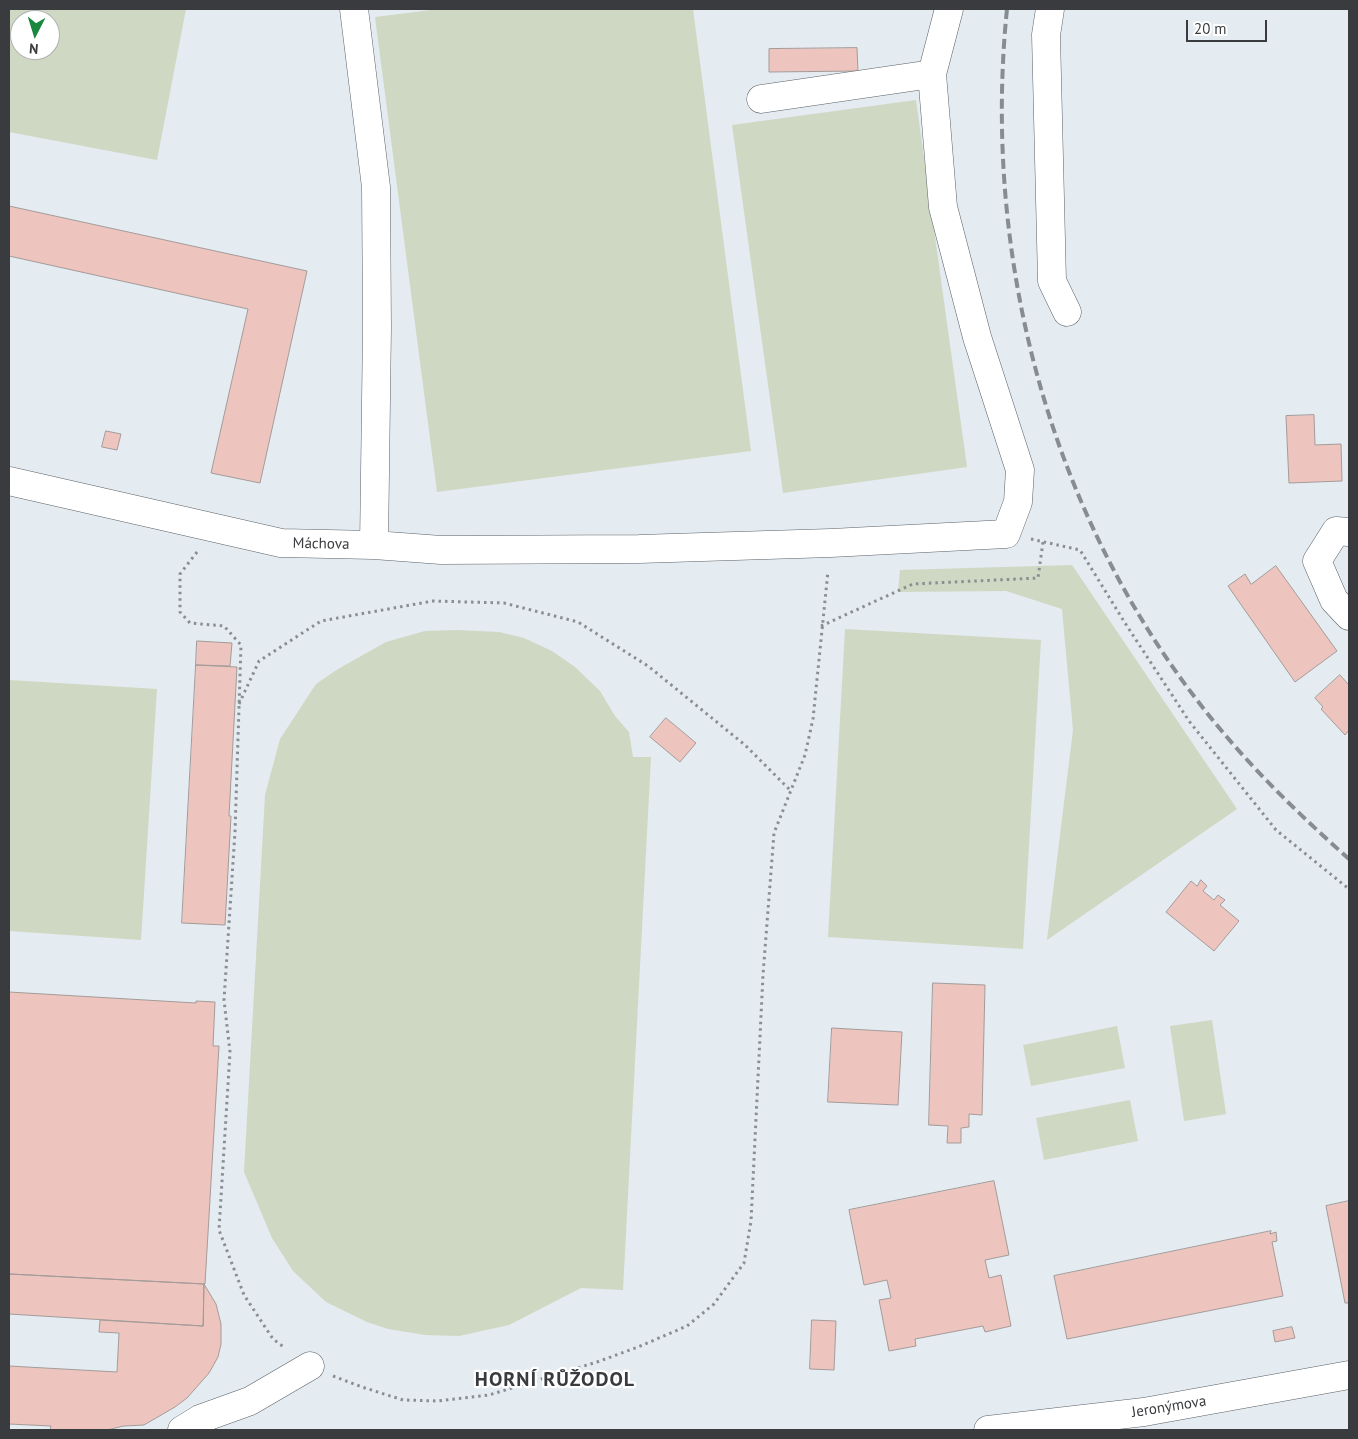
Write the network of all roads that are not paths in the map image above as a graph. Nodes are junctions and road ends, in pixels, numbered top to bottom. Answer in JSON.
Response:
{"nodes":[{"id":1,"x":354,"y":9,"type":"edge"},
{"id":2,"x":949,"y":9,"type":"edge"},
{"id":3,"x":1050,"y":9,"type":"edge"},
{"id":4,"x":932,"y":74,"type":"junction"},
{"id":5,"x":761,"y":99,"type":"dead end"},
{"id":6,"x":1067,"y":312,"type":"dead end"},
{"id":7,"x":9,"y":481,"type":"edge"},
{"id":8,"x":1342,"y":532,"type":"edge"},
{"id":9,"x":374,"y":545,"type":"junction"},
{"id":10,"x":1349,"y":616,"type":"edge"},
{"id":11,"x":310,"y":1366,"type":"road end"},
{"id":12,"x":1349,"y":1375,"type":"edge"},
{"id":13,"x":1040,"y":1427,"type":"edge"},
{"id":14,"x":182,"y":1430,"type":"edge"},
{"id":15,"x":988,"y":1430,"type":"edge"}],
"edges":[{"from":1,"to":9,"type":"street"},
{"from":2,"to":4,"type":"street"},
{"from":3,"to":6,"type":"street"},
{"from":4,"to":5,"type":"street"},
{"from":4,"to":9,"type":"street","name":"Máchova"},
{"from":7,"to":9,"type":"street","name":"Máchova"},
{"from":8,"to":10,"type":"street"},
{"from":11,"to":14,"type":"street"},
{"from":12,"to":13,"type":"street","name":"Jeronýmova"},
{"from":13,"to":15,"type":"street","name":"Jeronýmova"}]}
